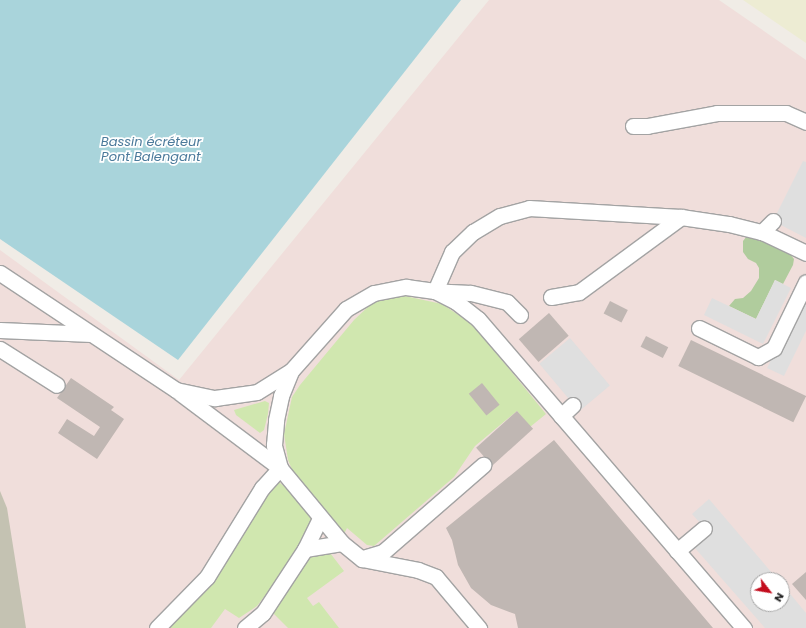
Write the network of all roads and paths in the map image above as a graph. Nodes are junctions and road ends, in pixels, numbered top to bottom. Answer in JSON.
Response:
{"nodes":[{"id":1,"x":806,"y":122,"type":"edge"},
{"id":2,"x":633,"y":126,"type":"dead end"},
{"id":3,"x":681,"y":217,"type":"junction"},
{"id":4,"x":806,"y":253,"type":"edge"},
{"id":5,"x":0,"y":273,"type":"edge"},
{"id":6,"x":806,"y":282,"type":"edge"},
{"id":7,"x":435,"y":291,"type":"junction"},
{"id":8,"x":551,"y":298,"type":"dead end"},
{"id":9,"x":520,"y":315,"type":"dead end"},
{"id":10,"x":699,"y":328,"type":"dead end"},
{"id":11,"x":0,"y":330,"type":"edge"},
{"id":12,"x":92,"y":334,"type":"junction"},
{"id":13,"x":0,"y":349,"type":"edge"},
{"id":14,"x":291,"y":371,"type":"junction"},
{"id":15,"x":57,"y":384,"type":"dead end"},
{"id":16,"x":176,"y":390,"type":"junction"},
{"id":17,"x":573,"y":405,"type":"dead end"},
{"id":18,"x":561,"y":416,"type":"junction"},
{"id":19,"x":483,"y":465,"type":"dead end"},
{"id":20,"x":280,"y":468,"type":"junction"},
{"id":21,"x":320,"y":518,"type":"junction"},
{"id":22,"x":704,"y":528,"type":"dead end"},
{"id":23,"x":342,"y":543,"type":"junction"},
{"id":24,"x":305,"y":549,"type":"junction"},
{"id":25,"x":677,"y":551,"type":"junction"},
{"id":26,"x":362,"y":559,"type":"junction"},
{"id":27,"x":261,"y":621,"type":"edge"},
{"id":28,"x":157,"y":628,"type":"edge"},
{"id":29,"x":245,"y":628,"type":"edge"},
{"id":30,"x":479,"y":628,"type":"edge"},
{"id":31,"x":744,"y":628,"type":"edge"}],
"edges":[{"from":1,"to":2,"type":"lane"},
{"from":3,"to":4,"type":"lane"},
{"from":3,"to":7,"type":"lane"},
{"from":3,"to":8,"type":"lane"},
{"from":5,"to":12,"type":"lane"},
{"from":6,"to":10,"type":"lane"},
{"from":7,"to":9,"type":"lane"},
{"from":7,"to":14,"type":"lane"},
{"from":7,"to":18,"type":"lane"},
{"from":11,"to":12,"type":"lane"},
{"from":12,"to":16,"type":"lane"},
{"from":13,"to":15,"type":"lane"},
{"from":14,"to":16,"type":"lane"},
{"from":14,"to":20,"type":"lane"},
{"from":16,"to":20,"type":"lane"},
{"from":17,"to":18,"type":"lane"},
{"from":18,"to":25,"type":"lane"},
{"from":19,"to":26,"type":"lane"},
{"from":20,"to":21,"type":"lane"},
{"from":20,"to":28,"type":"lane"},
{"from":21,"to":23,"type":"lane"},
{"from":21,"to":24,"type":"lane"},
{"from":22,"to":25,"type":"lane"},
{"from":23,"to":24,"type":"lane"},
{"from":23,"to":26,"type":"lane"},
{"from":24,"to":27,"type":"lane"},
{"from":25,"to":31,"type":"lane"},
{"from":26,"to":30,"type":"lane"},
{"from":27,"to":29,"type":"lane"}]}
